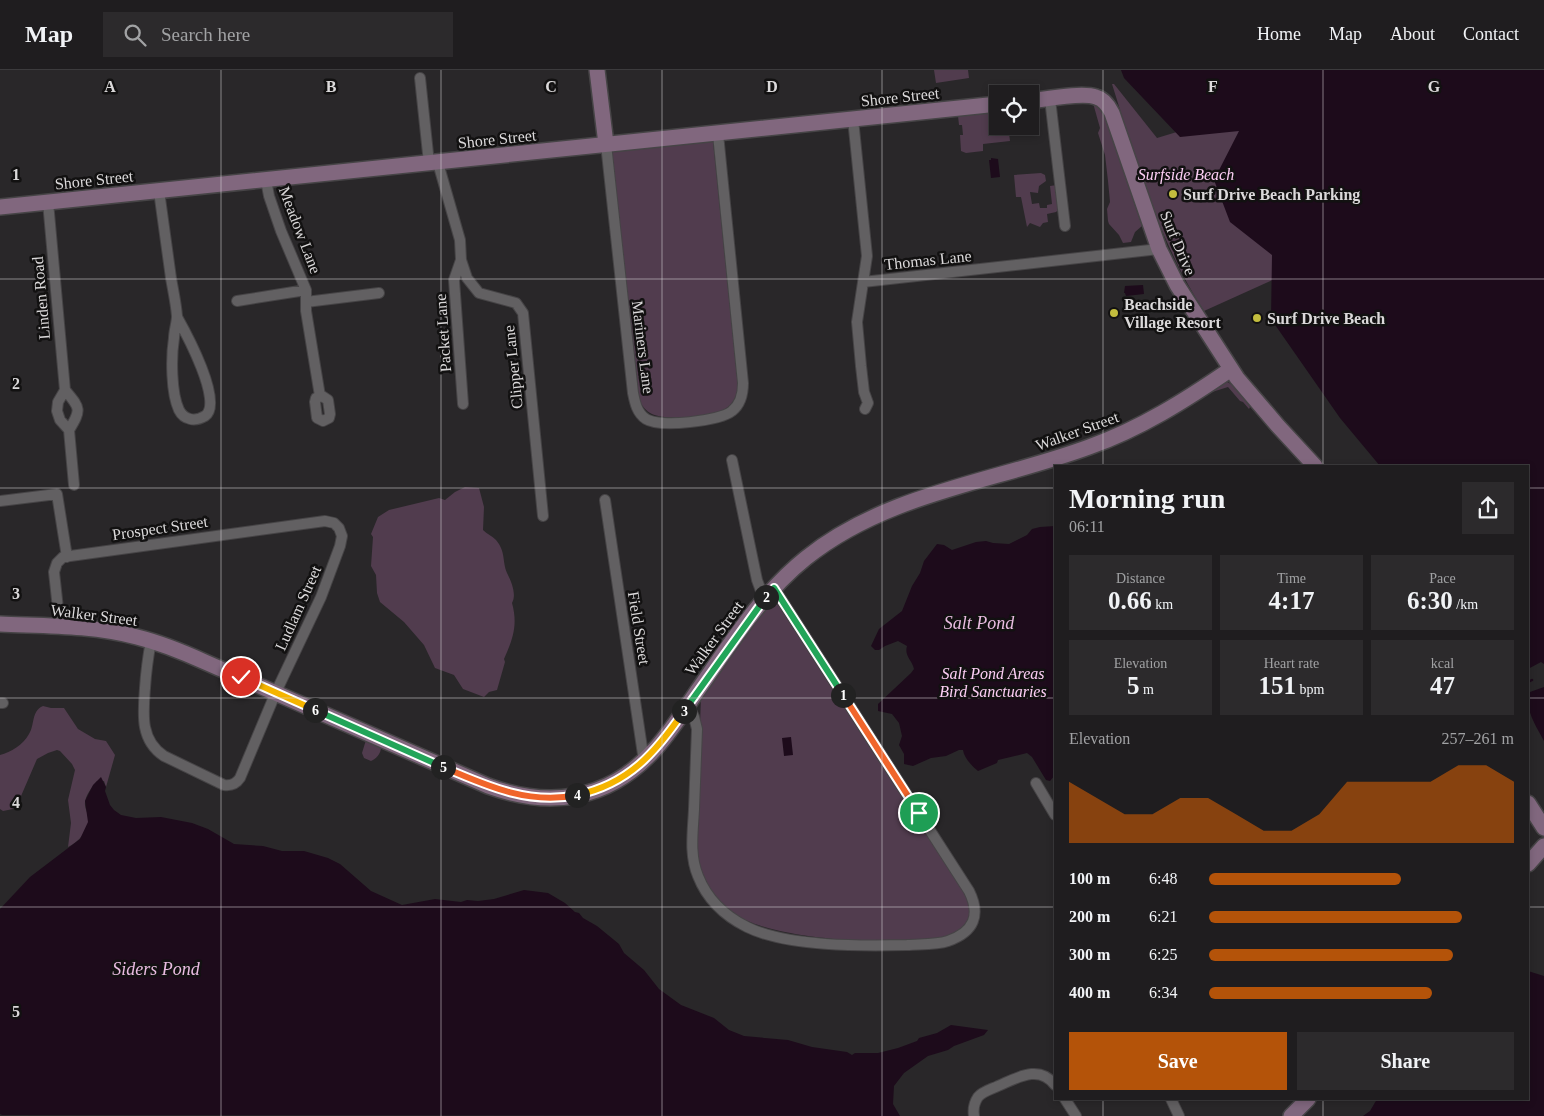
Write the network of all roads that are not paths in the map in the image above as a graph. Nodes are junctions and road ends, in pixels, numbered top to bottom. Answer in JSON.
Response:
{"nodes":[{"id":1,"x":597,"y":70,"type":"edge"},
{"id":2,"x":420,"y":78,"type":"dead end"},
{"id":3,"x":1050,"y":99,"type":"junction"},
{"id":4,"x":1039,"y":100,"type":"edge"},
{"id":5,"x":989,"y":105,"type":"edge"},
{"id":6,"x":853,"y":119,"type":"junction"},
{"id":7,"x":718,"y":134,"type":"junction"},
{"id":8,"x":606,"y":144,"type":"junction"},
{"id":9,"x":434,"y":163,"type":"junction"},
{"id":10,"x":266,"y":180,"type":"junction"},
{"id":11,"x":159,"y":191,"type":"junction"},
{"id":12,"x":48,"y":202,"type":"junction"},
{"id":13,"x":0,"y":207,"type":"edge"},
{"id":14,"x":1065,"y":226,"type":"dead end"},
{"id":15,"x":1159,"y":249,"type":"junction"},
{"id":16,"x":461,"y":260,"type":"junction"},
{"id":17,"x":864,"y":282,"type":"junction"},
{"id":18,"x":306,"y":290,"type":"junction"},
{"id":19,"x":379,"y":293,"type":"dead end"},
{"id":20,"x":237,"y":301,"type":"dead end"},
{"id":21,"x":306,"y":302,"type":"junction"},
{"id":22,"x":177,"y":318,"type":"junction"},
{"id":23,"x":1231,"y":369,"type":"junction"},
{"id":24,"x":65,"y":390,"type":"junction"},
{"id":25,"x":320,"y":396,"type":"dead end"},
{"id":26,"x":463,"y":404,"type":"dead end"},
{"id":27,"x":865,"y":409,"type":"dead end"},
{"id":28,"x":69,"y":430,"type":"junction"},
{"id":29,"x":732,"y":460,"type":"dead end"},
{"id":30,"x":1312,"y":465,"type":"edge"},
{"id":31,"x":74,"y":485,"type":"dead end"},
{"id":32,"x":604,"y":500,"type":"dead end"},
{"id":33,"x":0,"y":501,"type":"edge"},
{"id":34,"x":542,"y":516,"type":"dead end"},
{"id":35,"x":334,"y":523,"type":"joint"},
{"id":36,"x":67,"y":557,"type":"junction"},
{"id":37,"x":769,"y":594,"type":"junction"},
{"id":38,"x":0,"y":624,"type":"edge"},
{"id":39,"x":60,"y":627,"type":"junction"},
{"id":40,"x":151,"y":641,"type":"junction"},
{"id":41,"x":276,"y":692,"type":"junction"},
{"id":42,"x":688,"y":705,"type":"junction"},
{"id":43,"x":644,"y":761,"type":"junction"},
{"id":44,"x":1036,"y":783,"type":"dead end"},
{"id":45,"x":1529,"y":805,"type":"edge"},
{"id":46,"x":1054,"y":813,"type":"edge"},
{"id":47,"x":1544,"y":828,"type":"edge"},
{"id":48,"x":1544,"y":846,"type":"edge"},
{"id":49,"x":1529,"y":863,"type":"edge"},
{"id":50,"x":1054,"y":1084,"type":"edge"},
{"id":51,"x":1065,"y":1100,"type":"edge"},
{"id":52,"x":1171,"y":1100,"type":"edge"},
{"id":53,"x":1307,"y":1100,"type":"edge"},
{"id":54,"x":974,"y":1116,"type":"edge"},
{"id":55,"x":1076,"y":1116,"type":"edge"},
{"id":56,"x":1179,"y":1116,"type":"edge"},
{"id":57,"x":1291,"y":1116,"type":"edge"}],
"edges":[{"from":1,"to":8,"type":"main road"},
{"from":2,"to":9,"type":"street","name":"Clipper Lane"},
{"from":3,"to":4,"type":"main road"},
{"from":3,"to":14,"type":"street"},
{"from":3,"to":15,"type":"main road","name":"Surf Drive"},
{"from":5,"to":6,"type":"main road","name":"Shore Street"},
{"from":6,"to":7,"type":"main road","name":"Shore Street"},
{"from":6,"to":17,"type":"street","name":"Thomas Lane"},
{"from":7,"to":8,"type":"main road","name":"Shore Street"},
{"from":7,"to":8,"type":"street","name":"Mariners Lane"},
{"from":8,"to":9,"type":"main road","name":"Shore Street"},
{"from":9,"to":10,"type":"main road","name":"Shore Street"},
{"from":9,"to":16,"type":"street","name":"Clipper Lane"},
{"from":10,"to":11,"type":"main road","name":"Shore Street"},
{"from":10,"to":18,"type":"street","name":"Meadow Lane"},
{"from":11,"to":12,"type":"main road","name":"Shore Street"},
{"from":11,"to":22,"type":"street"},
{"from":12,"to":13,"type":"main road","name":"Shore Street"},
{"from":12,"to":24,"type":"street","name":"Linden Road"},
{"from":15,"to":17,"type":"street","name":"Thomas Lane"},
{"from":15,"to":23,"type":"main road","name":"Surf Drive"},
{"from":16,"to":26,"type":"street","name":"Packet Lane"},
{"from":16,"to":34,"type":"street","name":"Clipper Lane"},
{"from":17,"to":27,"type":"street"},
{"from":18,"to":20,"type":"street","name":"Meadow Lane"},
{"from":18,"to":21,"type":"street","name":"Meadow Lane"},
{"from":19,"to":21,"type":"street"},
{"from":21,"to":25,"type":"street","name":"Meadow Lane"},
{"from":22,"to":22,"type":"street"},
{"from":23,"to":30,"type":"main road","name":"Surf Drive"},
{"from":23,"to":37,"type":"main road","name":"Walker Street"},
{"from":24,"to":28,"type":"street","name":"Linden Road"},
{"from":24,"to":28,"type":"street","name":"Linden Road"},
{"from":28,"to":31,"type":"street","name":"Linden Road"},
{"from":29,"to":37,"type":"street"},
{"from":32,"to":43,"type":"street","name":"Field Street"},
{"from":33,"to":36,"type":"street"},
{"from":35,"to":36,"type":"street","name":"Prospect Street"},
{"from":35,"to":41,"type":"street","name":"Ludlam Street"},
{"from":36,"to":39,"type":"street"},
{"from":37,"to":42,"type":"main road","name":"Walker Street"},
{"from":37,"to":42,"type":"street"},
{"from":38,"to":39,"type":"main road","name":"Walker Street"},
{"from":39,"to":40,"type":"main road","name":"Walker Street"},
{"from":40,"to":41,"type":"main road","name":"Walker Street"},
{"from":40,"to":41,"type":"street","name":"Ludlam Street"},
{"from":41,"to":43,"type":"main road","name":"Walker Street"},
{"from":42,"to":43,"type":"main road","name":"Walker Street"},
{"from":44,"to":46,"type":"street"},
{"from":45,"to":47,"type":"main road"},
{"from":48,"to":49,"type":"main road"},
{"from":50,"to":54,"type":"street"},
{"from":51,"to":55,"type":"street"},
{"from":52,"to":56,"type":"street"},
{"from":53,"to":57,"type":"main road"}]}
